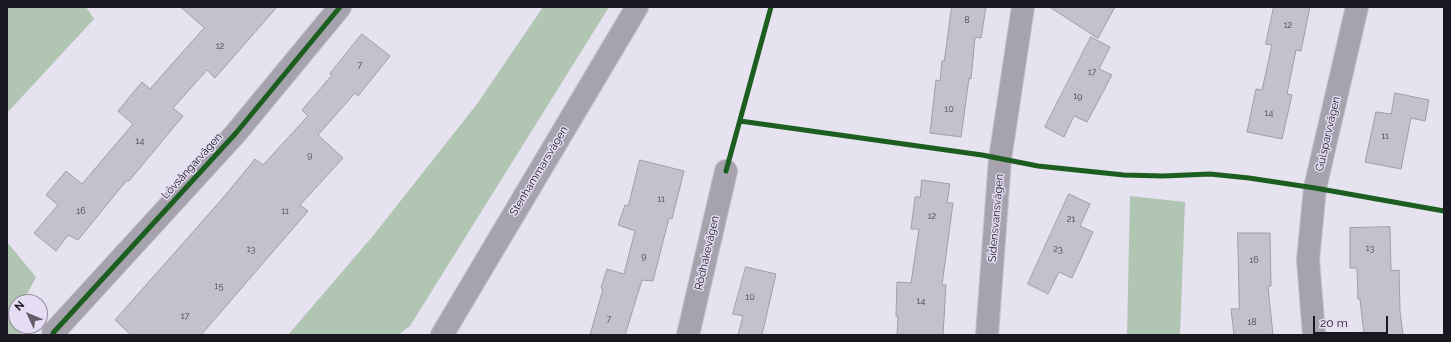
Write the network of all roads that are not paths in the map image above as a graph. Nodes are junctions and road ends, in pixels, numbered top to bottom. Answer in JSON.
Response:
{"nodes":[{"id":1,"x":340,"y":7,"type":"edge"},
{"id":2,"x":637,"y":7,"type":"edge"},
{"id":3,"x":1024,"y":7,"type":"edge"},
{"id":4,"x":1357,"y":7,"type":"edge"},
{"id":5,"x":726,"y":171,"type":"dead end"},
{"id":6,"x":53,"y":333,"type":"dead end"},
{"id":7,"x":442,"y":335,"type":"edge"},
{"id":8,"x":688,"y":335,"type":"edge"},
{"id":9,"x":987,"y":335,"type":"edge"},
{"id":10,"x":1314,"y":335,"type":"edge"}],
"edges":[{"from":1,"to":6,"type":"street","name":"Lövsångarvägen"},
{"from":2,"to":7,"type":"street","name":"Stenhammarsvägen"},
{"from":3,"to":9,"type":"street","name":"Sidensvansvägen"},
{"from":4,"to":10,"type":"street","name":"Gulsparvvägen"},
{"from":5,"to":8,"type":"street","name":"Rödhakevägen"}]}
